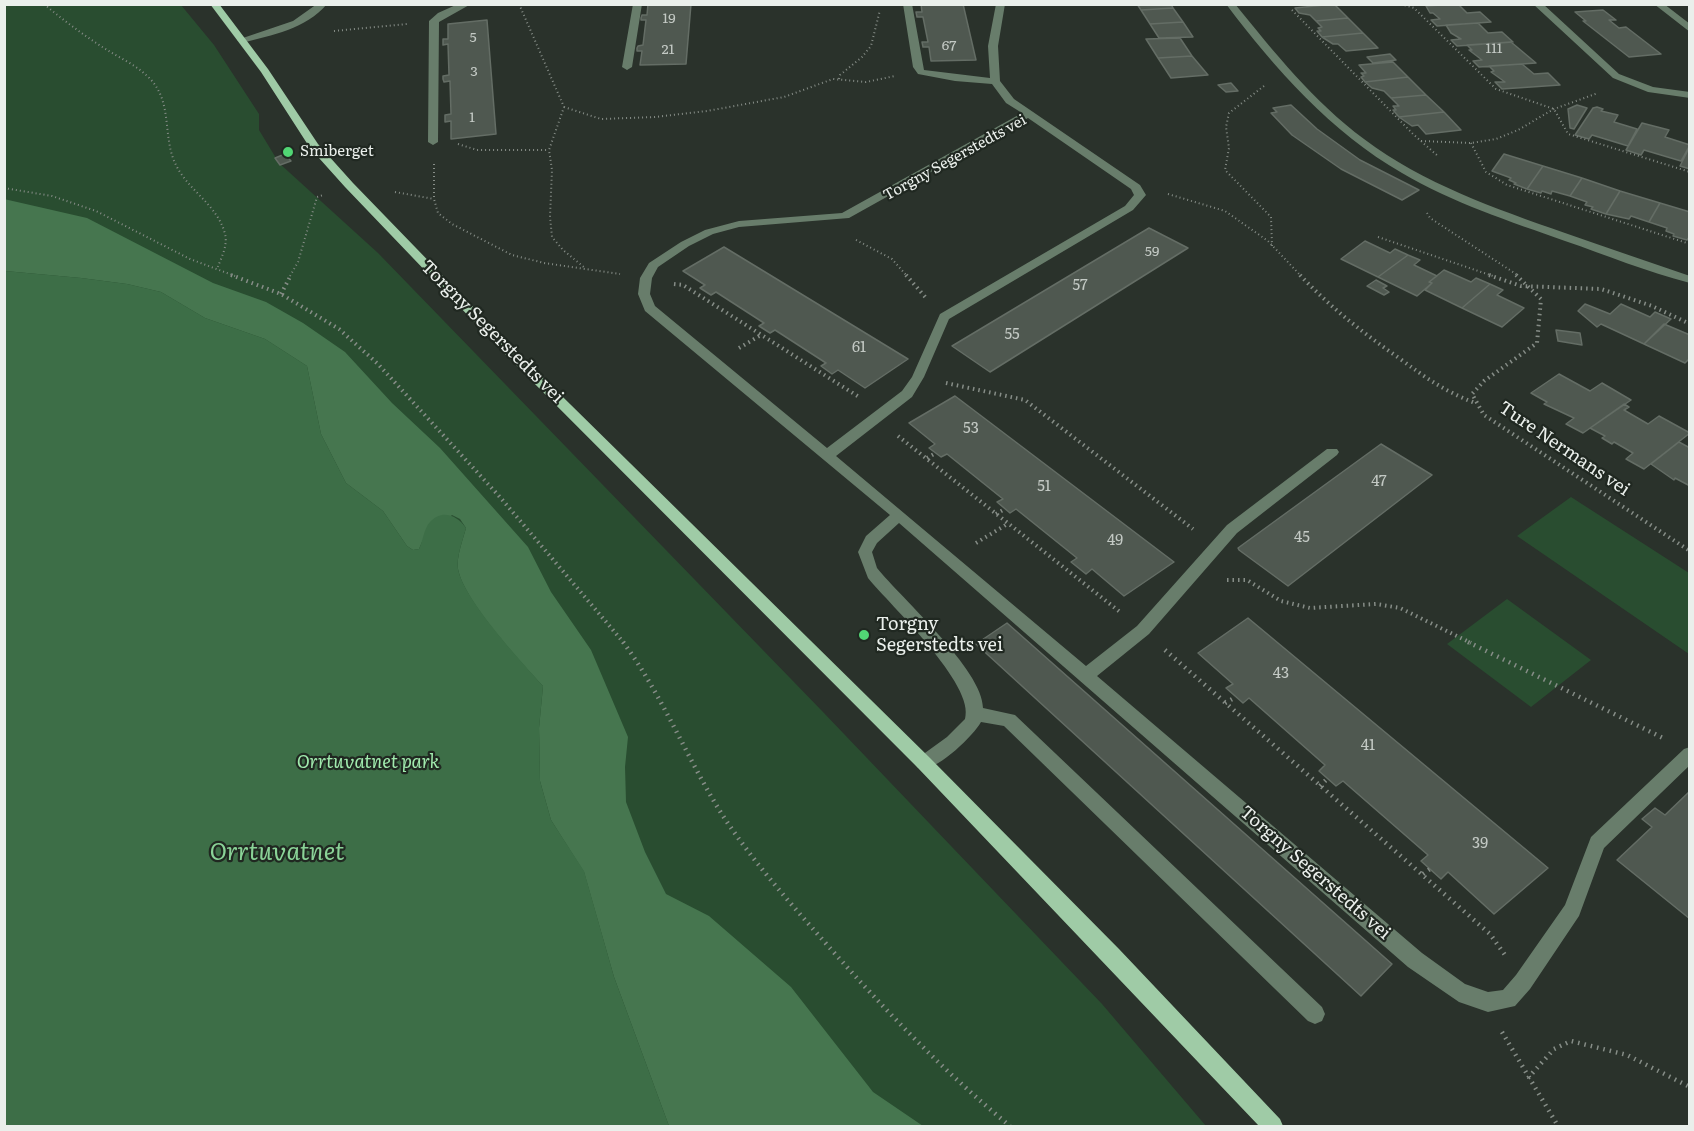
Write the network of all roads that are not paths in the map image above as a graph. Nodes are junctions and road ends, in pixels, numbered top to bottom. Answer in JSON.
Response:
{"nodes":[{"id":1,"x":214,"y":4,"type":"edge"},
{"id":2,"x":323,"y":4,"type":"edge"},
{"id":3,"x":467,"y":4,"type":"edge"},
{"id":4,"x":638,"y":4,"type":"edge"},
{"id":5,"x":907,"y":4,"type":"edge"},
{"id":6,"x":1001,"y":4,"type":"edge"},
{"id":7,"x":1230,"y":4,"type":"edge"},
{"id":8,"x":1537,"y":4,"type":"edge"},
{"id":9,"x":1658,"y":4,"type":"edge"},
{"id":10,"x":1689,"y":29,"type":"edge"},
{"id":11,"x":242,"y":40,"type":"junction"},
{"id":12,"x":627,"y":67,"type":"dead end"},
{"id":13,"x":995,"y":81,"type":"junction"},
{"id":14,"x":1689,"y":95,"type":"edge"},
{"id":15,"x":1028,"y":114,"type":"junction"},
{"id":16,"x":434,"y":142,"type":"road end"},
{"id":17,"x":1689,"y":280,"type":"edge"},
{"id":18,"x":1332,"y":452,"type":"dead end"},
{"id":19,"x":828,"y":455,"type":"junction"},
{"id":20,"x":899,"y":515,"type":"junction"},
{"id":21,"x":1086,"y":675,"type":"junction"},
{"id":22,"x":976,"y":714,"type":"junction"},
{"id":23,"x":1689,"y":754,"type":"edge"},
{"id":24,"x":924,"y":763,"type":"junction"},
{"id":25,"x":1316,"y":1014,"type":"dead end"},
{"id":26,"x":1273,"y":1126,"type":"edge"}],
"edges":[{"from":1,"to":11,"type":"main road","name":"Torgny Segerstedts vei"},
{"from":2,"to":11,"type":"street"},
{"from":3,"to":16,"type":"street"},
{"from":4,"to":12,"type":"street"},
{"from":5,"to":13,"type":"street"},
{"from":6,"to":13,"type":"street"},
{"from":7,"to":17,"type":"street"},
{"from":8,"to":14,"type":"street"},
{"from":9,"to":10,"type":"street"},
{"from":11,"to":24,"type":"main road","name":"Torgny Segerstedts vei"},
{"from":13,"to":15,"type":"street"},
{"from":15,"to":19,"type":"street","name":"Torgny Segerstedts vei"},
{"from":15,"to":19,"type":"street","name":"Torgny Segerstedts vei"},
{"from":18,"to":21,"type":"street"},
{"from":19,"to":20,"type":"street","name":"Torgny Segerstedts vei"},
{"from":20,"to":21,"type":"street","name":"Torgny Segerstedts vei"},
{"from":20,"to":22,"type":"street"},
{"from":21,"to":23,"type":"street","name":"Torgny Segerstedts vei"},
{"from":22,"to":24,"type":"street"},
{"from":22,"to":25,"type":"street"},
{"from":24,"to":26,"type":"main road","name":"Torgny Segerstedts vei"}]}
